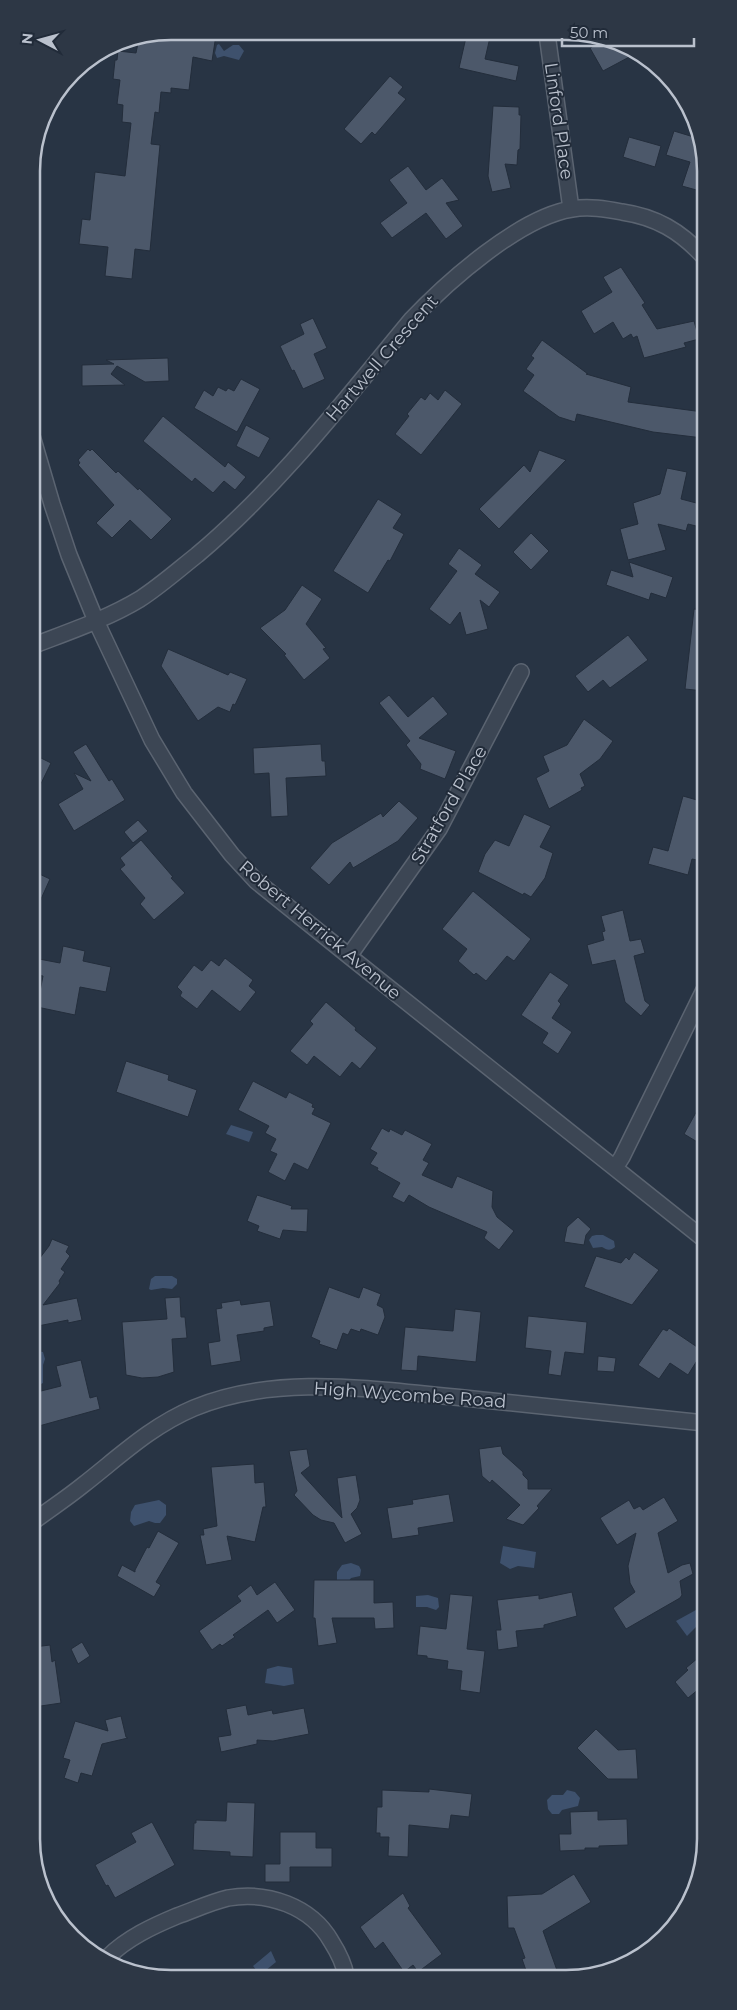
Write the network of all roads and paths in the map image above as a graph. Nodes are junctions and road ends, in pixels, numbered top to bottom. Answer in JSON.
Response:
{"nodes":[{"id":1,"x":548,"y":40,"type":"edge"},
{"id":2,"x":571,"y":209,"type":"junction"},
{"id":3,"x":697,"y":250,"type":"edge"},
{"id":4,"x":40,"y":463,"type":"edge"},
{"id":5,"x":96,"y":621,"type":"junction"},
{"id":6,"x":40,"y":643,"type":"edge"},
{"id":7,"x":521,"y":672,"type":"dead end"},
{"id":8,"x":349,"y":956,"type":"junction"},
{"id":9,"x":697,"y":1004,"type":"edge"},
{"id":10,"x":614,"y":1168,"type":"junction"},
{"id":11,"x":697,"y":1234,"type":"edge"},
{"id":12,"x":697,"y":1422,"type":"edge"},
{"id":13,"x":40,"y":1517,"type":"edge"},
{"id":14,"x":111,"y":1955,"type":"edge"},
{"id":15,"x":344,"y":1970,"type":"edge"}],
"edges":[{"from":1,"to":2,"type":"street","name":"Linford Place"},
{"from":2,"to":3,"type":"street","name":"Hartwell Crescent"},
{"from":2,"to":5,"type":"street","name":"Hartwell Crescent"},
{"from":4,"to":5,"type":"street","name":"Robert Herrick Avenue"},
{"from":5,"to":6,"type":"street","name":"Hartwell Crescent"},
{"from":5,"to":8,"type":"street","name":"Robert Herrick Avenue"},
{"from":7,"to":8,"type":"street","name":"Stratford Place"},
{"from":8,"to":10,"type":"street","name":"Robert Herrick Avenue"},
{"from":9,"to":10,"type":"street"},
{"from":10,"to":11,"type":"street","name":"Robert Herrick Avenue"},
{"from":12,"to":13,"type":"street","name":"High Wycombe Road"},
{"from":14,"to":15,"type":"street"}]}
